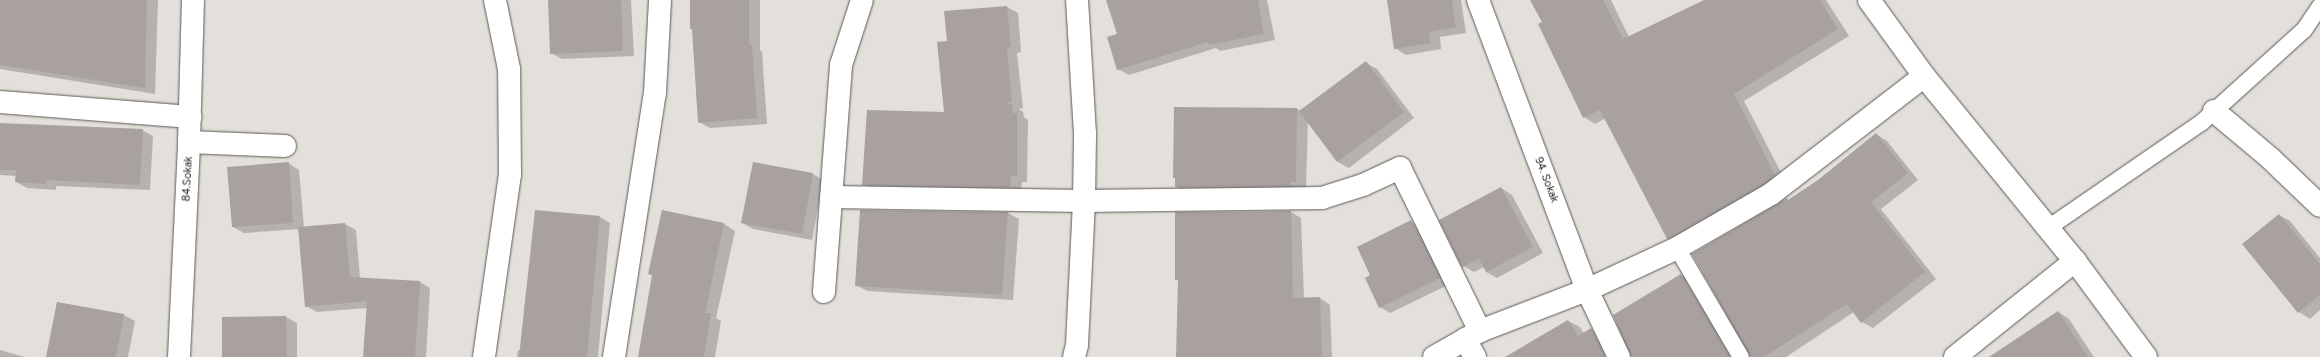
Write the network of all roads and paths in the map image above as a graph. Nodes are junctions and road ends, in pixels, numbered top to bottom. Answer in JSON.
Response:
{"nodes":[{"id":1,"x":193,"y":0,"type":"edge"},
{"id":2,"x":495,"y":0,"type":"edge"},
{"id":3,"x":660,"y":0,"type":"edge"},
{"id":4,"x":862,"y":0,"type":"edge"},
{"id":5,"x":1077,"y":0,"type":"edge"},
{"id":6,"x":1478,"y":0,"type":"edge"},
{"id":7,"x":1869,"y":0,"type":"edge"},
{"id":8,"x":2320,"y":6,"type":"edge"},
{"id":9,"x":1924,"y":76,"type":"junction"},
{"id":10,"x":0,"y":102,"type":"edge"},
{"id":11,"x":2214,"y":111,"type":"junction"},
{"id":12,"x":190,"y":117,"type":"junction"},
{"id":13,"x":190,"y":142,"type":"junction"},
{"id":14,"x":285,"y":146,"type":"dead end"},
{"id":15,"x":831,"y":197,"type":"junction"},
{"id":16,"x":1084,"y":201,"type":"junction"},
{"id":17,"x":2320,"y":206,"type":"edge"},
{"id":18,"x":2048,"y":228,"type":"junction"},
{"id":19,"x":1677,"y":248,"type":"junction"},
{"id":20,"x":2075,"y":261,"type":"junction"},
{"id":21,"x":1587,"y":290,"type":"junction"},
{"id":22,"x":824,"y":292,"type":"dead end"},
{"id":23,"x":1473,"y":343,"type":"edge"},
{"id":24,"x":179,"y":357,"type":"edge"},
{"id":25,"x":484,"y":357,"type":"edge"},
{"id":26,"x":614,"y":357,"type":"edge"},
{"id":27,"x":1074,"y":357,"type":"edge"},
{"id":28,"x":1434,"y":357,"type":"edge"},
{"id":29,"x":1619,"y":357,"type":"edge"},
{"id":30,"x":1741,"y":357,"type":"edge"},
{"id":31,"x":1955,"y":357,"type":"edge"},
{"id":32,"x":2146,"y":357,"type":"edge"}],
"edges":[{"from":1,"to":12,"type":"street","name":"84.Sokak"},
{"from":2,"to":25,"type":"street"},
{"from":3,"to":26,"type":"street"},
{"from":4,"to":15,"type":"street"},
{"from":5,"to":16,"type":"street"},
{"from":6,"to":21,"type":"street","name":"94. Sokak"},
{"from":7,"to":9,"type":"street"},
{"from":8,"to":11,"type":"lane"},
{"from":9,"to":18,"type":"street"},
{"from":9,"to":19,"type":"street"},
{"from":10,"to":12,"type":"street"},
{"from":11,"to":17,"type":"street"},
{"from":11,"to":18,"type":"lane"},
{"from":12,"to":13,"type":"street","name":"84.Sokak"},
{"from":13,"to":14,"type":"street"},
{"from":13,"to":24,"type":"street","name":"84.Sokak"},
{"from":15,"to":16,"type":"street"},
{"from":15,"to":22,"type":"street"},
{"from":16,"to":23,"type":"street"},
{"from":16,"to":27,"type":"street"},
{"from":18,"to":20,"type":"street"},
{"from":19,"to":21,"type":"street"},
{"from":19,"to":30,"type":"lane"},
{"from":20,"to":31,"type":"street"},
{"from":20,"to":32,"type":"street"},
{"from":21,"to":23,"type":"street"},
{"from":21,"to":29,"type":"street","name":"94. Sokak"},
{"from":23,"to":28,"type":"street"}]}
